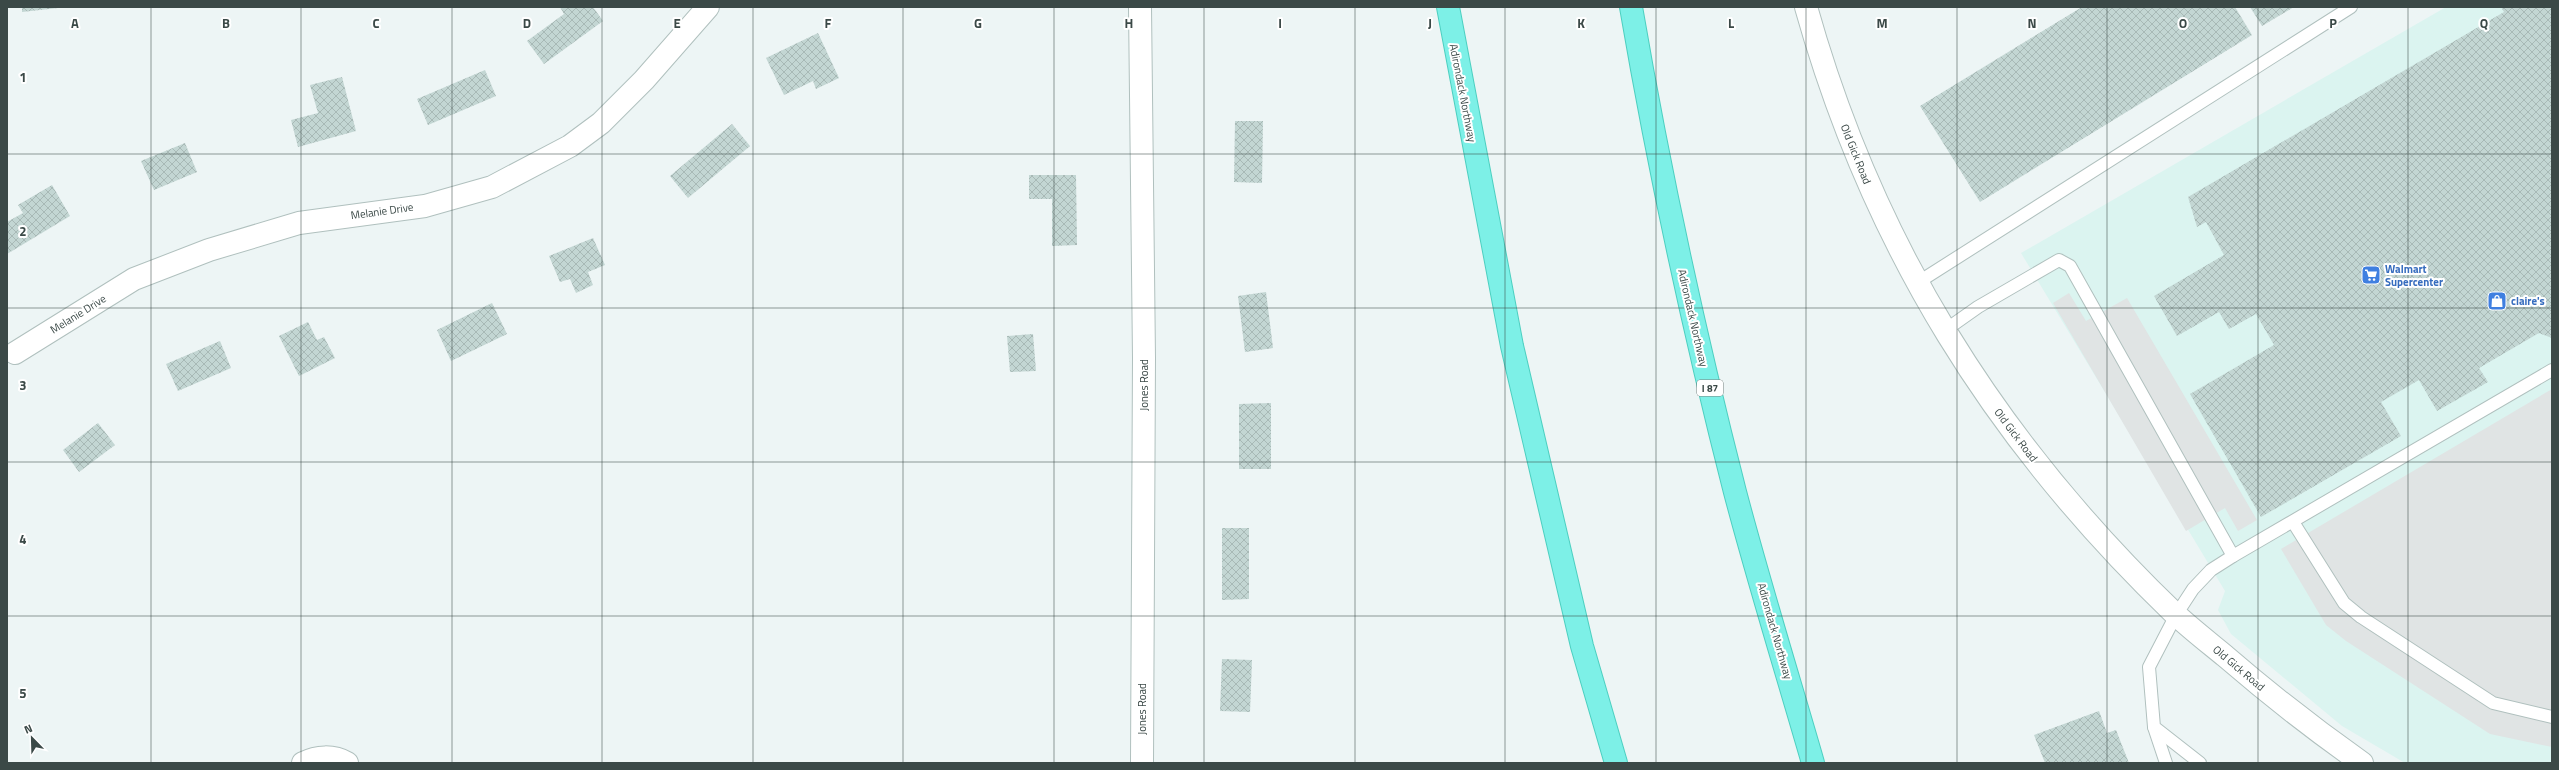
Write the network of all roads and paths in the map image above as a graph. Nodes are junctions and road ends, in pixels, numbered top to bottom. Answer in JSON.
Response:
{"nodes":[{"id":1,"x":708,"y":7,"type":"edge"},
{"id":2,"x":1140,"y":7,"type":"edge"},
{"id":3,"x":1448,"y":7,"type":"edge"},
{"id":4,"x":1631,"y":7,"type":"edge"},
{"id":5,"x":1806,"y":7,"type":"edge"},
{"id":6,"x":2351,"y":7,"type":"edge"},
{"id":7,"x":1917,"y":283,"type":"junction"},
{"id":8,"x":1944,"y":331,"type":"junction"},
{"id":9,"x":15,"y":352,"type":"dead end"},
{"id":10,"x":2552,"y":370,"type":"edge"},
{"id":11,"x":2293,"y":522,"type":"junction"},
{"id":12,"x":2233,"y":556,"type":"junction"},
{"id":13,"x":2176,"y":615,"type":"junction"},
{"id":14,"x":2552,"y":717,"type":"edge"},
{"id":15,"x":2154,"y":727,"type":"junction"},
{"id":16,"x":303,"y":763,"type":"edge"},
{"id":17,"x":347,"y":763,"type":"edge"},
{"id":18,"x":1142,"y":763,"type":"edge"},
{"id":19,"x":1616,"y":763,"type":"edge"},
{"id":20,"x":1813,"y":763,"type":"edge"},
{"id":21,"x":2166,"y":763,"type":"edge"},
{"id":22,"x":2200,"y":763,"type":"edge"},
{"id":23,"x":2362,"y":763,"type":"edge"}],
"edges":[{"from":1,"to":9,"type":"street","name":"Melanie Drive"},
{"from":2,"to":18,"type":"street","name":"Jones Road"},
{"from":3,"to":19,"type":"highway","name":"Adirondack Northway"},
{"from":4,"to":20,"type":"highway","name":"Adirondack Northway","number":"I 87"},
{"from":5,"to":7,"type":"street","name":"Old Gick Road"},
{"from":6,"to":7,"type":"lane"},
{"from":7,"to":8,"type":"street","name":"Old Gick Road"},
{"from":8,"to":12,"type":"lane"},
{"from":8,"to":13,"type":"street","name":"Old Gick Road"},
{"from":10,"to":11,"type":"lane"},
{"from":11,"to":12,"type":"lane"},
{"from":11,"to":14,"type":"lane"},
{"from":12,"to":13,"type":"lane"},
{"from":13,"to":15,"type":"lane"},
{"from":13,"to":23,"type":"street","name":"Old Gick Road"},
{"from":15,"to":21,"type":"lane"},
{"from":15,"to":22,"type":"lane"},
{"from":16,"to":17,"type":"street"}]}
